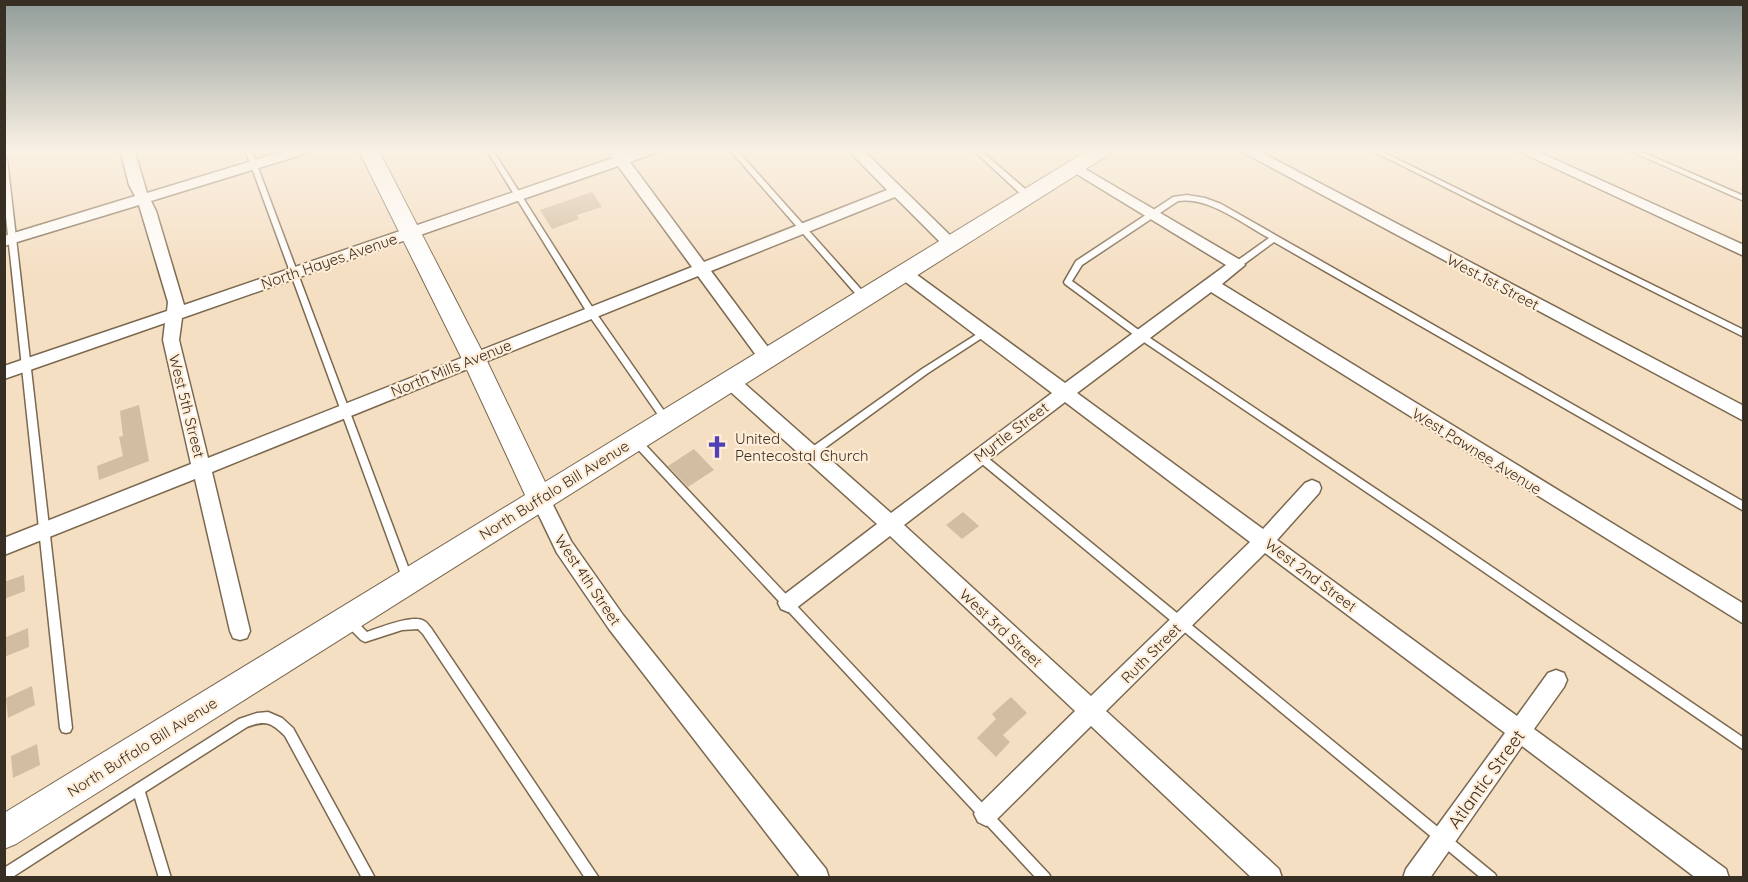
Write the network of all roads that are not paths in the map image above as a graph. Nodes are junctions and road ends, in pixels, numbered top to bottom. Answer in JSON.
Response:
{"nodes":[{"id":1,"x":6,"y":190,"type":"edge"},
{"id":2,"x":139,"y":190,"type":"edge"},
{"id":3,"x":172,"y":190,"type":"edge"},
{"id":4,"x":263,"y":190,"type":"edge"},
{"id":5,"x":390,"y":190,"type":"edge"},
{"id":6,"x":515,"y":190,"type":"edge"},
{"id":7,"x":530,"y":190,"type":"edge"},
{"id":8,"x":644,"y":190,"type":"edge"},
{"id":9,"x":769,"y":190,"type":"edge"},
{"id":10,"x":1021,"y":190,"type":"edge"},
{"id":11,"x":1037,"y":190,"type":"edge"},
{"id":12,"x":1114,"y":190,"type":"edge"},
{"id":13,"x":1322,"y":190,"type":"edge"},
{"id":14,"x":1455,"y":190,"type":"edge"},
{"id":15,"x":1611,"y":190,"type":"edge"},
{"id":16,"x":1723,"y":190,"type":"edge"},
{"id":17,"x":897,"y":191,"type":"joint"},
{"id":18,"x":518,"y":195,"type":"junction"},
{"id":19,"x":1028,"y":196,"type":"junction"},
{"id":20,"x":143,"y":199,"type":"junction"},
{"id":21,"x":1743,"y":199,"type":"edge"},
{"id":22,"x":1153,"y":213,"type":"junction"},
{"id":23,"x":803,"y":228,"type":"junction"},
{"id":24,"x":411,"y":232,"type":"junction"},
{"id":25,"x":1273,"y":239,"type":"junction"},
{"id":26,"x":9,"y":240,"type":"edge"},
{"id":27,"x":951,"y":244,"type":"junction"},
{"id":28,"x":1743,"y":251,"type":"edge"},
{"id":29,"x":1237,"y":265,"type":"junction"},
{"id":30,"x":703,"y":268,"type":"junction"},
{"id":31,"x":294,"y":273,"type":"junction"},
{"id":32,"x":904,"y":273,"type":"junction"},
{"id":33,"x":1212,"y":285,"type":"junction"},
{"id":34,"x":864,"y":298,"type":"junction"},
{"id":35,"x":591,"y":312,"type":"junction"},
{"id":36,"x":175,"y":314,"type":"junction"},
{"id":37,"x":985,"y":332,"type":"junction"},
{"id":38,"x":1743,"y":334,"type":"edge"},
{"id":39,"x":1141,"y":336,"type":"junction"},
{"id":40,"x":767,"y":358,"type":"junction"},
{"id":41,"x":474,"y":359,"type":"junction"},
{"id":42,"x":27,"y":365,"type":"junction"},
{"id":43,"x":4,"y":373,"type":"edge"},
{"id":44,"x":730,"y":381,"type":"junction"},
{"id":45,"x":1065,"y":392,"type":"junction"},
{"id":46,"x":345,"y":411,"type":"junction"},
{"id":47,"x":1743,"y":414,"type":"edge"},
{"id":48,"x":666,"y":420,"type":"junction"},
{"id":49,"x":635,"y":440,"type":"junction"},
{"id":50,"x":811,"y":453,"type":"junction"},
{"id":51,"x":979,"y":456,"type":"junction"},
{"id":52,"x":202,"y":468,"type":"junction"},
{"id":53,"x":1312,"y":488,"type":"dead end"},
{"id":54,"x":540,"y":499,"type":"junction"},
{"id":55,"x":1743,"y":507,"type":"edge"},
{"id":56,"x":891,"y":525,"type":"junction"},
{"id":57,"x":45,"y":531,"type":"junction"},
{"id":58,"x":1265,"y":540,"type":"junction"},
{"id":59,"x":4,"y":547,"type":"edge"},
{"id":60,"x":408,"y":581,"type":"junction"},
{"id":61,"x":788,"y":603,"type":"junction"},
{"id":62,"x":1743,"y":615,"type":"edge"},
{"id":63,"x":348,"y":619,"type":"junction"},
{"id":64,"x":1181,"y":623,"type":"junction"},
{"id":65,"x":240,"y":631,"type":"dead end"},
{"id":66,"x":1556,"y":680,"type":"dead end"},
{"id":67,"x":1091,"y":711,"type":"junction"},
{"id":68,"x":66,"y":728,"type":"dead end"},
{"id":69,"x":1521,"y":732,"type":"junction"},
{"id":70,"x":1743,"y":745,"type":"edge"},
{"id":71,"x":138,"y":789,"type":"junction"},
{"id":72,"x":986,"y":814,"type":"junction"},
{"id":73,"x":4,"y":832,"type":"edge"},
{"id":74,"x":1443,"y":838,"type":"junction"},
{"id":75,"x":4,"y":875,"type":"edge"},
{"id":76,"x":165,"y":878,"type":"edge"},
{"id":77,"x":369,"y":878,"type":"edge"},
{"id":78,"x":593,"y":878,"type":"edge"},
{"id":79,"x":817,"y":878,"type":"edge"},
{"id":80,"x":1045,"y":878,"type":"edge"},
{"id":81,"x":1270,"y":878,"type":"edge"},
{"id":82,"x":1415,"y":878,"type":"edge"},
{"id":83,"x":1491,"y":878,"type":"edge"},
{"id":84,"x":1717,"y":878,"type":"edge"}],
"edges":[{"from":1,"to":26,"type":"lane"},
{"from":2,"to":20,"type":"street","name":"West 5th Street"},
{"from":3,"to":20,"type":"street"},
{"from":4,"to":31,"type":"lane"},
{"from":5,"to":24,"type":"main road","name":"West 4th Street"},
{"from":6,"to":18,"type":"lane"},
{"from":7,"to":18,"type":"street","name":"North Hayes Avenue"},
{"from":8,"to":30,"type":"street"},
{"from":9,"to":23,"type":"lane"},
{"from":10,"to":19,"type":"lane"},
{"from":11,"to":19,"type":"main road","name":"North Buffalo Bill Avenue"},
{"from":12,"to":22,"type":"street"},
{"from":13,"to":47,"type":"street","name":"West 1st Street"},
{"from":14,"to":38,"type":"lane"},
{"from":15,"to":28,"type":"street"},
{"from":16,"to":21,"type":"lane"},
{"from":17,"to":23,"type":"street","name":"North Mills Avenue"},
{"from":17,"to":27,"type":"street"},
{"from":18,"to":24,"type":"street","name":"North Hayes Avenue"},
{"from":18,"to":35,"type":"lane"},
{"from":19,"to":27,"type":"main road","name":"North Buffalo Bill Avenue"},
{"from":20,"to":26,"type":"street"},
{"from":20,"to":36,"type":"street","name":"West 5th Street"},
{"from":22,"to":25,"type":"lane"},
{"from":22,"to":29,"type":"street"},
{"from":22,"to":39,"type":"lane"},
{"from":23,"to":30,"type":"street","name":"North Mills Avenue"},
{"from":23,"to":34,"type":"lane"},
{"from":24,"to":31,"type":"street","name":"North Hayes Avenue"},
{"from":24,"to":41,"type":"main road","name":"West 4th Street"},
{"from":25,"to":29,"type":"lane"},
{"from":25,"to":55,"type":"lane"},
{"from":26,"to":42,"type":"lane"},
{"from":27,"to":32,"type":"main road","name":"North Buffalo Bill Avenue"},
{"from":29,"to":33,"type":"street","name":"Myrtle Street"},
{"from":30,"to":35,"type":"street","name":"North Mills Avenue"},
{"from":30,"to":40,"type":"street"},
{"from":31,"to":36,"type":"street","name":"North Hayes Avenue"},
{"from":31,"to":46,"type":"lane"},
{"from":32,"to":34,"type":"main road","name":"North Buffalo Bill Avenue"},
{"from":32,"to":37,"type":"street","name":"West 2nd Street"},
{"from":33,"to":39,"type":"street","name":"Myrtle Street"},
{"from":33,"to":62,"type":"street","name":"West Pawnee Avenue"},
{"from":34,"to":40,"type":"main road","name":"North Buffalo Bill Avenue"},
{"from":35,"to":41,"type":"street","name":"North Mills Avenue"},
{"from":35,"to":48,"type":"lane"},
{"from":36,"to":42,"type":"street","name":"North Hayes Avenue"},
{"from":36,"to":52,"type":"street","name":"West 5th Street"},
{"from":37,"to":45,"type":"street","name":"West 2nd Street"},
{"from":37,"to":50,"type":"lane"},
{"from":39,"to":45,"type":"street","name":"Myrtle Street"},
{"from":39,"to":70,"type":"lane"},
{"from":40,"to":44,"type":"main road","name":"North Buffalo Bill Avenue"},
{"from":41,"to":46,"type":"street","name":"North Mills Avenue"},
{"from":41,"to":54,"type":"main road","name":"West 4th Street"},
{"from":42,"to":43,"type":"street","name":"North Hayes Avenue"},
{"from":42,"to":57,"type":"lane"},
{"from":44,"to":48,"type":"main road","name":"North Buffalo Bill Avenue"},
{"from":44,"to":50,"type":"street","name":"West 3rd Street"},
{"from":45,"to":51,"type":"street","name":"Myrtle Street"},
{"from":45,"to":58,"type":"street","name":"West 2nd Street"},
{"from":46,"to":52,"type":"street","name":"North Mills Avenue"},
{"from":46,"to":60,"type":"lane"},
{"from":48,"to":49,"type":"main road","name":"North Buffalo Bill Avenue"},
{"from":49,"to":54,"type":"main road","name":"North Buffalo Bill Avenue"},
{"from":49,"to":61,"type":"lane"},
{"from":50,"to":56,"type":"street","name":"West 3rd Street"},
{"from":51,"to":56,"type":"street","name":"Myrtle Street"},
{"from":51,"to":64,"type":"lane"},
{"from":52,"to":57,"type":"street","name":"North Mills Avenue"},
{"from":52,"to":65,"type":"street","name":"West 5th Street"},
{"from":53,"to":58,"type":"street","name":"Ruth Street"},
{"from":54,"to":60,"type":"main road","name":"North Buffalo Bill Avenue"},
{"from":54,"to":79,"type":"street","name":"West 4th Street"},
{"from":56,"to":61,"type":"street","name":"Myrtle Street"},
{"from":56,"to":67,"type":"street","name":"West 3rd Street"},
{"from":57,"to":59,"type":"street","name":"North Mills Avenue"},
{"from":57,"to":68,"type":"lane"},
{"from":58,"to":64,"type":"street","name":"Ruth Street"},
{"from":58,"to":69,"type":"street","name":"West 2nd Street"},
{"from":60,"to":63,"type":"main road","name":"North Buffalo Bill Avenue"},
{"from":61,"to":72,"type":"lane"},
{"from":63,"to":73,"type":"main road","name":"North Buffalo Bill Avenue"},
{"from":63,"to":78,"type":"lane"},
{"from":64,"to":67,"type":"street","name":"Ruth Street"},
{"from":64,"to":74,"type":"lane"},
{"from":66,"to":69,"type":"street","name":"Atlantic Street"},
{"from":67,"to":72,"type":"street","name":"Ruth Street"},
{"from":67,"to":81,"type":"street","name":"West 3rd Street"},
{"from":69,"to":74,"type":"street","name":"Atlantic Street"},
{"from":69,"to":84,"type":"street","name":"West 2nd Street"},
{"from":71,"to":75,"type":"lane"},
{"from":71,"to":76,"type":"lane"},
{"from":71,"to":77,"type":"lane"},
{"from":72,"to":80,"type":"lane"},
{"from":74,"to":82,"type":"street","name":"Atlantic Street"},
{"from":74,"to":83,"type":"lane"}]}
